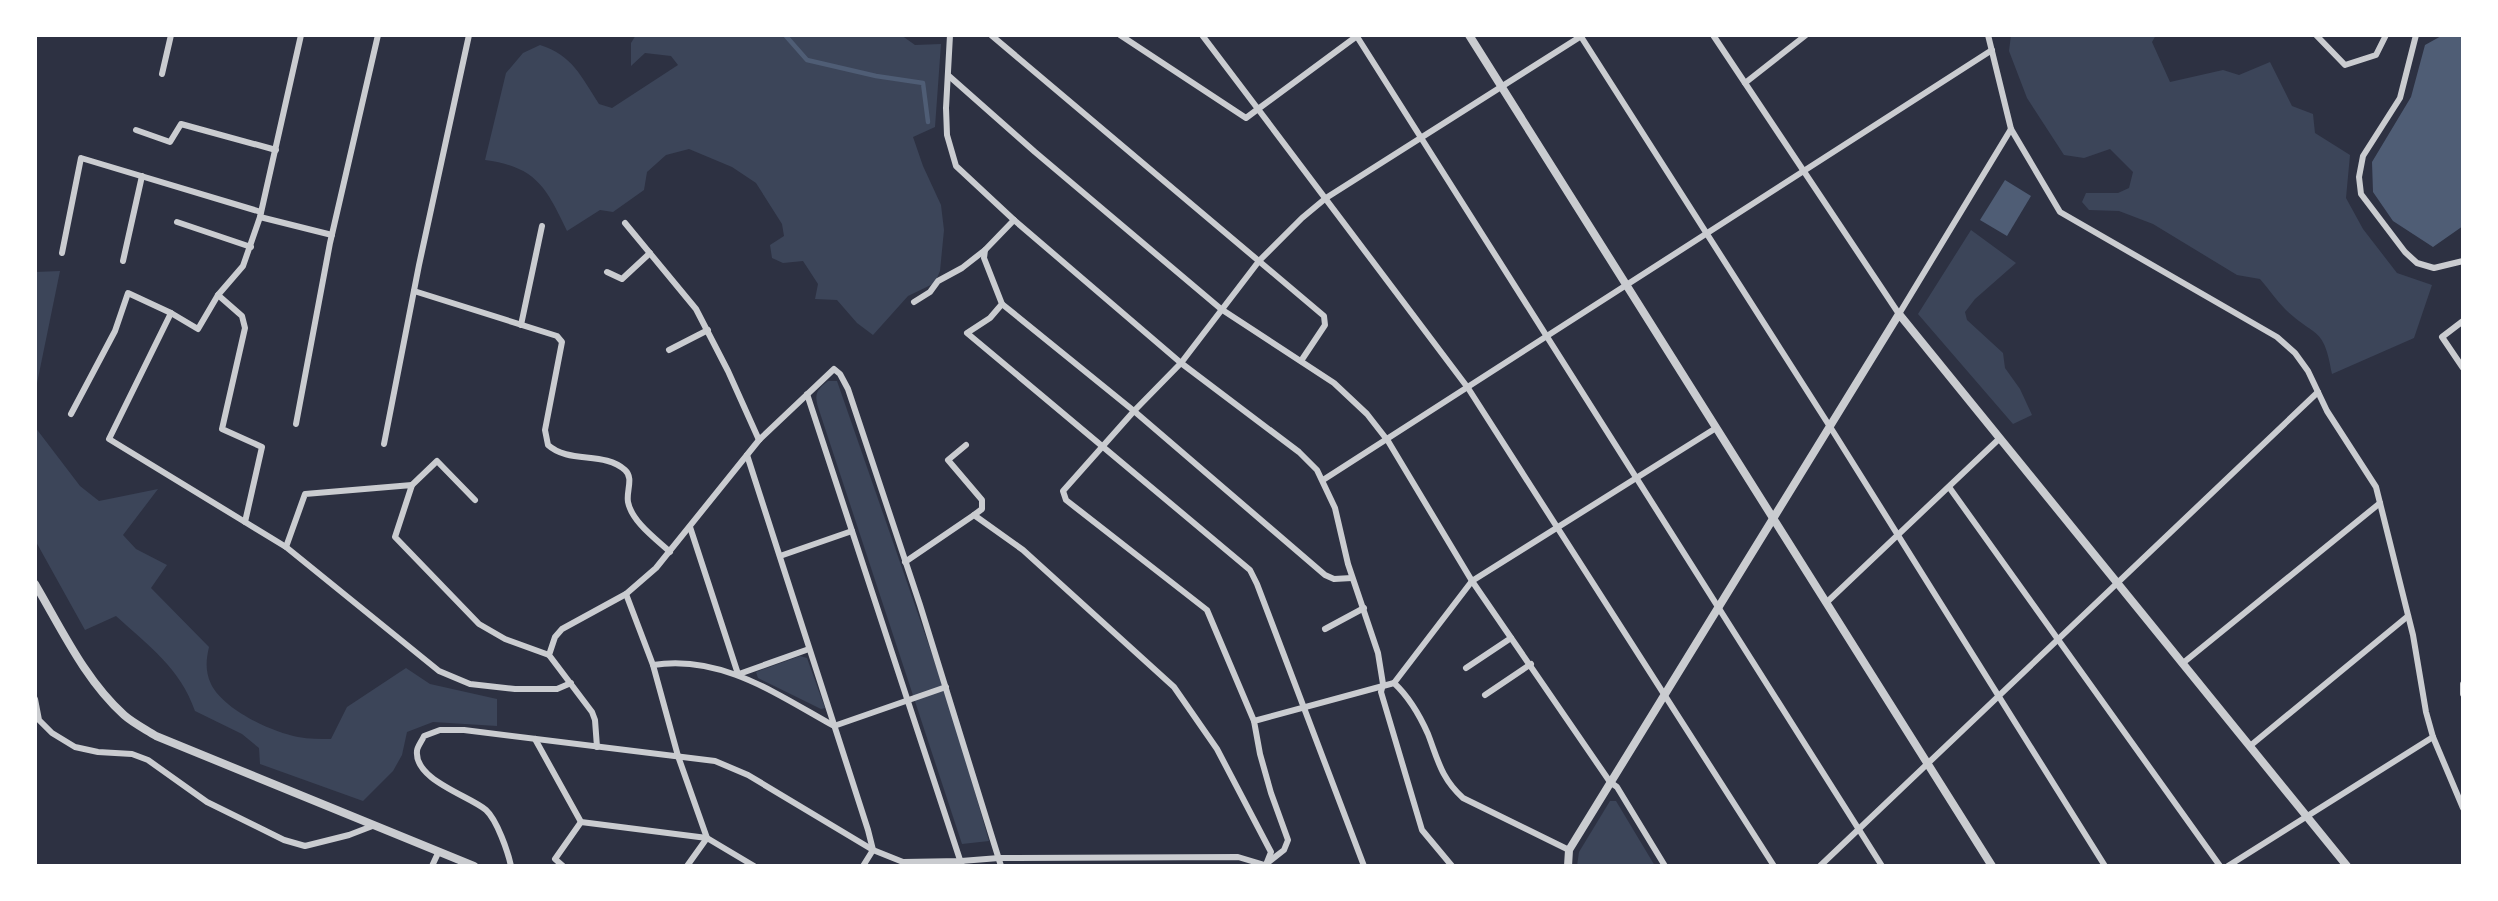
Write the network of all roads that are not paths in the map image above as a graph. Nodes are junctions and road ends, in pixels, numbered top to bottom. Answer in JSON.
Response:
{"nodes":[{"id":1,"x":171,"y":35,"type":"edge"},
{"id":2,"x":301,"y":35,"type":"edge"},
{"id":3,"x":378,"y":35,"type":"edge"},
{"id":4,"x":469,"y":35,"type":"edge"},
{"id":5,"x":950,"y":35,"type":"edge"},
{"id":6,"x":991,"y":35,"type":"edge"},
{"id":7,"x":1119,"y":35,"type":"edge"},
{"id":8,"x":1202,"y":35,"type":"edge"},
{"id":9,"x":1469,"y":35,"type":"edge"},
{"id":10,"x":1581,"y":35,"type":"edge"},
{"id":11,"x":1713,"y":35,"type":"edge"},
{"id":12,"x":1806,"y":35,"type":"edge"},
{"id":13,"x":1988,"y":35,"type":"edge"},
{"id":14,"x":2316,"y":35,"type":"edge"},
{"id":15,"x":2386,"y":35,"type":"edge"},
{"id":16,"x":2416,"y":35,"type":"edge"},
{"id":17,"x":1356,"y":36,"type":"edge"},
{"id":18,"x":1992,"y":50,"type":"junction"},
{"id":19,"x":162,"y":74,"type":"dead end"},
{"id":20,"x":949,"y":76,"type":"junction"},
{"id":21,"x":1745,"y":83,"type":"junction"},
{"id":22,"x":1501,"y":86,"type":"junction"},
{"id":23,"x":1258,"y":109,"type":"junction"},
{"id":24,"x":2011,"y":129,"type":"junction"},
{"id":25,"x":136,"y":131,"type":"dead end"},
{"id":26,"x":1422,"y":137,"type":"junction"},
{"id":27,"x":276,"y":150,"type":"junction"},
{"id":28,"x":1805,"y":171,"type":"junction"},
{"id":29,"x":142,"y":176,"type":"junction"},
{"id":30,"x":1326,"y":198,"type":"junction"},
{"id":31,"x":260,"y":215,"type":"junction"},
{"id":32,"x":1014,"y":220,"type":"junction"},
{"id":33,"x":177,"y":222,"type":"dead end"},
{"id":34,"x":625,"y":223,"type":"dead end"},
{"id":35,"x":542,"y":226,"type":"dead end"},
{"id":36,"x":1708,"y":233,"type":"junction"},
{"id":37,"x":332,"y":235,"type":"junction"},
{"id":38,"x":250,"y":247,"type":"junction"},
{"id":39,"x":985,"y":250,"type":"junction"},
{"id":40,"x":62,"y":253,"type":"dead end"},
{"id":41,"x":650,"y":253,"type":"junction"},
{"id":42,"x":123,"y":261,"type":"dead end"},
{"id":43,"x":1259,"y":261,"type":"junction"},
{"id":44,"x":2463,"y":261,"type":"edge"},
{"id":45,"x":607,"y":272,"type":"dead end"},
{"id":46,"x":1627,"y":285,"type":"junction"},
{"id":47,"x":414,"y":291,"type":"junction"},
{"id":48,"x":218,"y":295,"type":"junction"},
{"id":49,"x":914,"y":302,"type":"dead end"},
{"id":50,"x":1002,"y":304,"type":"junction"},
{"id":51,"x":1221,"y":309,"type":"junction"},
{"id":52,"x":171,"y":313,"type":"junction"},
{"id":53,"x":1899,"y":314,"type":"junction"},
{"id":54,"x":2463,"y":321,"type":"edge"},
{"id":55,"x":521,"y":325,"type":"junction"},
{"id":56,"x":708,"y":330,"type":"junction"},
{"id":57,"x":1547,"y":337,"type":"junction"},
{"id":58,"x":669,"y":350,"type":"dead end"},
{"id":59,"x":1301,"y":361,"type":"junction"},
{"id":60,"x":1181,"y":362,"type":"junction"},
{"id":61,"x":2463,"y":368,"type":"edge"},
{"id":62,"x":1468,"y":388,"type":"junction"},
{"id":63,"x":2318,"y":392,"type":"junction"},
{"id":64,"x":807,"y":394,"type":"junction"},
{"id":65,"x":1134,"y":411,"type":"junction"},
{"id":66,"x":72,"y":414,"type":"dead end"},
{"id":67,"x":296,"y":425,"type":"dead end"},
{"id":68,"x":1829,"y":426,"type":"junction"},
{"id":69,"x":1716,"y":428,"type":"junction"},
{"id":70,"x":2000,"y":438,"type":"junction"},
{"id":71,"x":759,"y":440,"type":"junction"},
{"id":72,"x":1388,"y":440,"type":"junction"},
{"id":73,"x":384,"y":444,"type":"dead end"},
{"id":74,"x":966,"y":445,"type":"dead end"},
{"id":75,"x":1103,"y":446,"type":"junction"},
{"id":76,"x":747,"y":454,"type":"junction"},
{"id":77,"x":1636,"y":477,"type":"junction"},
{"id":78,"x":1323,"y":480,"type":"junction"},
{"id":79,"x":412,"y":485,"type":"junction"},
{"id":80,"x":1949,"y":486,"type":"junction"},
{"id":81,"x":475,"y":500,"type":"dead end"},
{"id":82,"x":2380,"y":503,"type":"junction"},
{"id":83,"x":974,"y":515,"type":"junction"},
{"id":84,"x":1772,"y":518,"type":"junction"},
{"id":85,"x":245,"y":522,"type":"junction"},
{"id":86,"x":690,"y":527,"type":"junction"},
{"id":87,"x":1559,"y":527,"type":"junction"},
{"id":88,"x":852,"y":531,"type":"junction"},
{"id":89,"x":1898,"y":535,"type":"junction"},
{"id":90,"x":286,"y":547,"type":"junction"},
{"id":91,"x":670,"y":552,"type":"junction"},
{"id":92,"x":780,"y":556,"type":"junction"},
{"id":93,"x":905,"y":562,"type":"junction"},
{"id":94,"x":1352,"y":578,"type":"junction"},
{"id":95,"x":1472,"y":581,"type":"junction"},
{"id":96,"x":2118,"y":583,"type":"junction"},
{"id":97,"x":35,"y":584,"type":"edge"},
{"id":98,"x":626,"y":594,"type":"junction"},
{"id":99,"x":1826,"y":603,"type":"junction"},
{"id":100,"x":1718,"y":606,"type":"junction"},
{"id":101,"x":1364,"y":608,"type":"junction"},
{"id":102,"x":2408,"y":616,"type":"junction"},
{"id":103,"x":1325,"y":629,"type":"dead end"},
{"id":104,"x":1511,"y":638,"type":"junction"},
{"id":105,"x":2059,"y":640,"type":"junction"},
{"id":106,"x":810,"y":649,"type":"junction"},
{"id":107,"x":549,"y":655,"type":"junction"},
{"id":108,"x":2183,"y":663,"type":"junction"},
{"id":109,"x":1531,"y":664,"type":"junction"},
{"id":110,"x":653,"y":665,"type":"junction"},
{"id":111,"x":1466,"y":668,"type":"dead end"},
{"id":112,"x":738,"y":674,"type":"junction"},
{"id":113,"x":571,"y":683,"type":"junction"},
{"id":114,"x":1394,"y":683,"type":"junction"},
{"id":115,"x":1383,"y":684,"type":"junction"},
{"id":116,"x":2463,"y":684,"type":"edge"},
{"id":117,"x":946,"y":687,"type":"junction"},
{"id":118,"x":1665,"y":693,"type":"junction"},
{"id":119,"x":2463,"y":694,"type":"edge"},
{"id":120,"x":1485,"y":695,"type":"dead end"},
{"id":121,"x":1998,"y":696,"type":"junction"},
{"id":122,"x":35,"y":699,"type":"edge"},
{"id":123,"x":908,"y":702,"type":"junction"},
{"id":124,"x":1303,"y":707,"type":"junction"},
{"id":125,"x":1254,"y":721,"type":"junction"},
{"id":126,"x":834,"y":726,"type":"junction"},
{"id":127,"x":2433,"y":737,"type":"junction"},
{"id":128,"x":535,"y":739,"type":"junction"},
{"id":129,"x":2250,"y":746,"type":"junction"},
{"id":130,"x":597,"y":747,"type":"junction"},
{"id":131,"x":678,"y":756,"type":"junction"},
{"id":132,"x":1928,"y":764,"type":"junction"},
{"id":133,"x":1610,"y":782,"type":"junction"},
{"id":134,"x":2463,"y":808,"type":"edge"},
{"id":135,"x":2307,"y":816,"type":"junction"},
{"id":136,"x":581,"y":822,"type":"junction"},
{"id":137,"x":377,"y":825,"type":"junction"},
{"id":138,"x":1858,"y":829,"type":"junction"},
{"id":139,"x":707,"y":838,"type":"junction"},
{"id":140,"x":873,"y":850,"type":"junction"},
{"id":141,"x":1569,"y":850,"type":"junction"},
{"id":142,"x":439,"y":851,"type":"junction"},
{"id":143,"x":999,"y":858,"type":"junction"},
{"id":144,"x":962,"y":864,"type":"edge"},
{"id":145,"x":1267,"y":865,"type":"edge"},
{"id":146,"x":432,"y":866,"type":"edge"},
{"id":147,"x":474,"y":866,"type":"edge"},
{"id":148,"x":511,"y":866,"type":"edge"},
{"id":149,"x":564,"y":866,"type":"edge"},
{"id":150,"x":687,"y":866,"type":"edge"},
{"id":151,"x":754,"y":866,"type":"edge"},
{"id":152,"x":863,"y":866,"type":"edge"},
{"id":153,"x":1002,"y":866,"type":"edge"},
{"id":154,"x":1364,"y":866,"type":"edge"},
{"id":155,"x":1452,"y":866,"type":"edge"},
{"id":156,"x":1567,"y":866,"type":"edge"},
{"id":157,"x":1665,"y":866,"type":"edge"},
{"id":158,"x":1774,"y":866,"type":"edge"},
{"id":159,"x":1820,"y":866,"type":"edge"},
{"id":160,"x":1882,"y":866,"type":"edge"},
{"id":161,"x":1992,"y":866,"type":"edge"},
{"id":162,"x":2105,"y":866,"type":"edge"},
{"id":163,"x":2220,"y":866,"type":"edge"},
{"id":164,"x":2228,"y":866,"type":"edge"},
{"id":165,"x":2347,"y":866,"type":"edge"}],
"edges":[{"from":1,"to":19,"type":"street"},
{"from":2,"to":27,"type":"street"},
{"from":3,"to":37,"type":"street"},
{"from":4,"to":47,"type":"street"},
{"from":5,"to":20,"type":"street"},
{"from":6,"to":43,"type":"street"},
{"from":7,"to":23,"type":"street"},
{"from":8,"to":23,"type":"street"},
{"from":9,"to":22,"type":"street"},
{"from":10,"to":22,"type":"street"},
{"from":10,"to":36,"type":"street"},
{"from":11,"to":21,"type":"street"},
{"from":12,"to":21,"type":"street"},
{"from":13,"to":18,"type":"street"},
{"from":14,"to":15,"type":"street"},
{"from":16,"to":44,"type":"street"},
{"from":17,"to":23,"type":"street"},
{"from":17,"to":26,"type":"street"},
{"from":18,"to":24,"type":"street"},
{"from":18,"to":28,"type":"street"},
{"from":20,"to":32,"type":"street"},
{"from":20,"to":51,"type":"street"},
{"from":21,"to":28,"type":"street"},
{"from":22,"to":26,"type":"street"},
{"from":22,"to":46,"type":"street"},
{"from":23,"to":30,"type":"street"},
{"from":24,"to":53,"type":"street"},
{"from":24,"to":63,"type":"street"},
{"from":25,"to":27,"type":"street"},
{"from":26,"to":30,"type":"street"},
{"from":26,"to":57,"type":"street"},
{"from":27,"to":31,"type":"street"},
{"from":28,"to":36,"type":"street"},
{"from":28,"to":53,"type":"street"},
{"from":29,"to":31,"type":"street"},
{"from":29,"to":40,"type":"street"},
{"from":29,"to":42,"type":"street"},
{"from":30,"to":43,"type":"street"},
{"from":30,"to":62,"type":"street"},
{"from":31,"to":37,"type":"street"},
{"from":31,"to":38,"type":"street"},
{"from":32,"to":39,"type":"street"},
{"from":32,"to":60,"type":"street"},
{"from":33,"to":38,"type":"street"},
{"from":34,"to":41,"type":"street"},
{"from":35,"to":55,"type":"street"},
{"from":36,"to":46,"type":"street"},
{"from":36,"to":68,"type":"street"},
{"from":37,"to":67,"type":"street"},
{"from":38,"to":48,"type":"street"},
{"from":39,"to":49,"type":"street"},
{"from":39,"to":50,"type":"street"},
{"from":41,"to":45,"type":"street"},
{"from":41,"to":56,"type":"street"},
{"from":43,"to":51,"type":"street"},
{"from":43,"to":59,"type":"street"},
{"from":46,"to":57,"type":"street"},
{"from":46,"to":69,"type":"street"},
{"from":47,"to":55,"type":"street"},
{"from":47,"to":73,"type":"street"},
{"from":48,"to":52,"type":"street"},
{"from":48,"to":85,"type":"street"},
{"from":50,"to":65,"type":"street"},
{"from":50,"to":75,"type":"street"},
{"from":51,"to":59,"type":"street"},
{"from":51,"to":60,"type":"street"},
{"from":52,"to":66,"type":"street"},
{"from":52,"to":85,"type":"street"},
{"from":53,"to":68,"type":"street"},
{"from":53,"to":70,"type":"street"},
{"from":54,"to":61,"type":"street"},
{"from":55,"to":91,"type":"street"},
{"from":56,"to":58,"type":"street"},
{"from":56,"to":71,"type":"street"},
{"from":57,"to":62,"type":"street"},
{"from":57,"to":77,"type":"street"},
{"from":59,"to":72,"type":"street"},
{"from":60,"to":65,"type":"street"},
{"from":60,"to":78,"type":"street"},
{"from":62,"to":72,"type":"street"},
{"from":62,"to":87,"type":"street"},
{"from":63,"to":82,"type":"street"},
{"from":63,"to":96,"type":"street"},
{"from":64,"to":71,"type":"street"},
{"from":64,"to":88,"type":"street"},
{"from":64,"to":93,"type":"street"},
{"from":65,"to":75,"type":"street"},
{"from":65,"to":94,"type":"street"},
{"from":68,"to":84,"type":"street"},
{"from":68,"to":89,"type":"street"},
{"from":69,"to":77,"type":"street"},
{"from":69,"to":84,"type":"street"},
{"from":70,"to":80,"type":"street"},
{"from":70,"to":96,"type":"street"},
{"from":71,"to":76,"type":"street"},
{"from":72,"to":78,"type":"street"},
{"from":72,"to":95,"type":"street"},
{"from":74,"to":83,"type":"street"},
{"from":75,"to":124,"type":"street"},
{"from":75,"to":125,"type":"street"},
{"from":76,"to":86,"type":"street"},
{"from":76,"to":92,"type":"street"},
{"from":77,"to":87,"type":"street"},
{"from":77,"to":100,"type":"street"},
{"from":78,"to":94,"type":"street"},
{"from":79,"to":81,"type":"street"},
{"from":79,"to":90,"type":"street"},
{"from":79,"to":107,"type":"street"},
{"from":80,"to":89,"type":"street"},
{"from":80,"to":105,"type":"street"},
{"from":82,"to":102,"type":"street"},
{"from":82,"to":108,"type":"street"},
{"from":83,"to":93,"type":"street"},
{"from":83,"to":145,"type":"street"},
{"from":84,"to":99,"type":"street"},
{"from":84,"to":100,"type":"street"},
{"from":85,"to":90,"type":"street"},
{"from":86,"to":91,"type":"street"},
{"from":86,"to":112,"type":"street"},
{"from":87,"to":95,"type":"street"},
{"from":87,"to":118,"type":"street"},
{"from":88,"to":92,"type":"street"},
{"from":88,"to":123,"type":"street"},
{"from":89,"to":99,"type":"street"},
{"from":89,"to":121,"type":"street"},
{"from":90,"to":113,"type":"street"},
{"from":91,"to":98,"type":"street"},
{"from":92,"to":106,"type":"street"},
{"from":93,"to":117,"type":"street"},
{"from":94,"to":101,"type":"street"},
{"from":95,"to":104,"type":"street"},
{"from":95,"to":114,"type":"street"},
{"from":96,"to":105,"type":"street"},
{"from":96,"to":108,"type":"street"},
{"from":97,"to":137,"type":"street"},
{"from":98,"to":107,"type":"street"},
{"from":98,"to":110,"type":"street"},
{"from":99,"to":132,"type":"street"},
{"from":100,"to":118,"type":"street"},
{"from":100,"to":138,"type":"street"},
{"from":101,"to":103,"type":"street"},
{"from":101,"to":115,"type":"street"},
{"from":102,"to":127,"type":"street"},
{"from":102,"to":129,"type":"street"},
{"from":104,"to":109,"type":"street"},
{"from":104,"to":111,"type":"street"},
{"from":105,"to":121,"type":"street"},
{"from":105,"to":163,"type":"street"},
{"from":106,"to":112,"type":"street"},
{"from":106,"to":126,"type":"street"},
{"from":107,"to":113,"type":"street"},
{"from":108,"to":129,"type":"street"},
{"from":109,"to":120,"type":"street"},
{"from":109,"to":133,"type":"street"},
{"from":110,"to":112,"type":"street"},
{"from":110,"to":131,"type":"street"},
{"from":112,"to":126,"type":"street"},
{"from":113,"to":130,"type":"street"},
{"from":114,"to":115,"type":"street"},
{"from":114,"to":141,"type":"street"},
{"from":115,"to":124,"type":"street"},
{"from":115,"to":155,"type":"street"},
{"from":116,"to":119,"type":"street"},
{"from":117,"to":123,"type":"street"},
{"from":117,"to":143,"type":"street"},
{"from":118,"to":133,"type":"street"},
{"from":118,"to":158,"type":"street"},
{"from":121,"to":132,"type":"street"},
{"from":121,"to":162,"type":"street"},
{"from":122,"to":137,"type":"street"},
{"from":123,"to":126,"type":"street"},
{"from":123,"to":144,"type":"street"},
{"from":124,"to":125,"type":"street"},
{"from":124,"to":154,"type":"street"},
{"from":125,"to":145,"type":"street"},
{"from":126,"to":140,"type":"street"},
{"from":127,"to":134,"type":"street"},
{"from":127,"to":135,"type":"street"},
{"from":128,"to":130,"type":"street"},
{"from":128,"to":136,"type":"street"},
{"from":128,"to":148,"type":"street"},
{"from":129,"to":135,"type":"street"},
{"from":130,"to":131,"type":"street"},
{"from":131,"to":139,"type":"street"},
{"from":131,"to":140,"type":"street"},
{"from":132,"to":138,"type":"street"},
{"from":132,"to":161,"type":"street"},
{"from":133,"to":141,"type":"street"},
{"from":133,"to":157,"type":"street"},
{"from":135,"to":164,"type":"street"},
{"from":135,"to":165,"type":"street"},
{"from":136,"to":139,"type":"street"},
{"from":136,"to":149,"type":"street"},
{"from":137,"to":142,"type":"street"},
{"from":138,"to":159,"type":"street"},
{"from":138,"to":160,"type":"street"},
{"from":139,"to":150,"type":"street"},
{"from":139,"to":151,"type":"street"},
{"from":140,"to":144,"type":"street"},
{"from":140,"to":152,"type":"street"},
{"from":141,"to":156,"type":"street"},
{"from":142,"to":146,"type":"street"},
{"from":142,"to":147,"type":"street"},
{"from":143,"to":144,"type":"street"},
{"from":143,"to":145,"type":"street"},
{"from":143,"to":153,"type":"street"}]}
